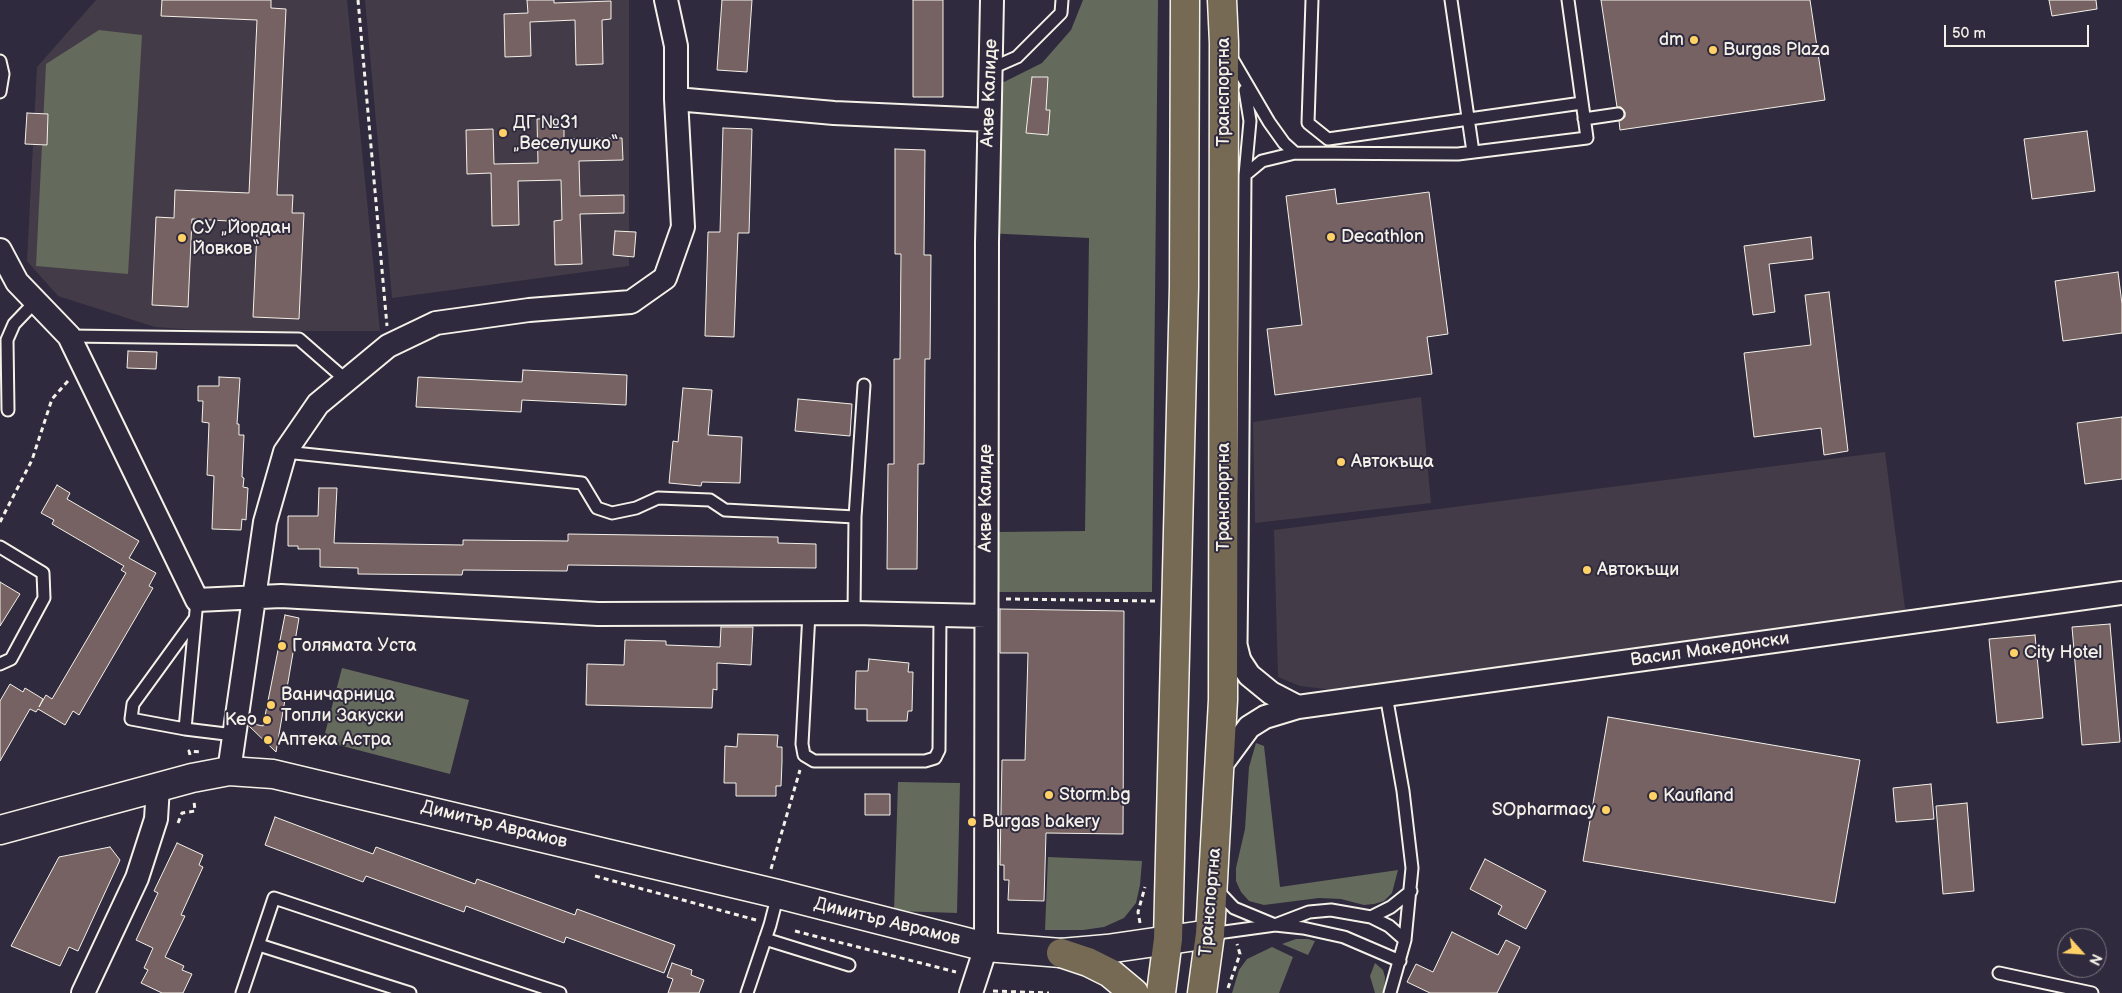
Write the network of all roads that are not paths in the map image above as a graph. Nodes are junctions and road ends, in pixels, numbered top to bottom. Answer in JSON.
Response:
{"nodes":[{"id":1,"x":666,"y":0,"type":"edge"},
{"id":2,"x":992,"y":0,"type":"edge"},
{"id":3,"x":1062,"y":0,"type":"edge"},
{"id":4,"x":1185,"y":0,"type":"edge"},
{"id":5,"x":1222,"y":0,"type":"edge"},
{"id":6,"x":1312,"y":0,"type":"edge"},
{"id":7,"x":1451,"y":0,"type":"edge"},
{"id":8,"x":1568,"y":0,"type":"edge"},
{"id":9,"x":1224,"y":43,"type":"junction"},
{"id":10,"x":0,"y":61,"type":"edge"},
{"id":11,"x":992,"y":68,"type":"junction"},
{"id":12,"x":1242,"y":80,"type":"junction"},
{"id":13,"x":0,"y":92,"type":"edge"},
{"id":14,"x":676,"y":99,"type":"junction"},
{"id":15,"x":1582,"y":103,"type":"junction"},
{"id":16,"x":1618,"y":114,"type":"dead end"},
{"id":17,"x":1468,"y":119,"type":"junction"},
{"id":18,"x":1584,"y":119,"type":"junction"},
{"id":19,"x":989,"y":120,"type":"junction"},
{"id":20,"x":1474,"y":152,"type":"junction"},
{"id":21,"x":1295,"y":153,"type":"junction"},
{"id":22,"x":1245,"y":175,"type":"junction"},
{"id":23,"x":0,"y":250,"type":"edge"},
{"id":24,"x":35,"y":302,"type":"junction"},
{"id":25,"x":69,"y":336,"type":"junction"},
{"id":26,"x":346,"y":380,"type":"junction"},
{"id":27,"x":864,"y":385,"type":"dead end"},
{"id":28,"x":8,"y":410,"type":"dead end"},
{"id":29,"x":285,"y":452,"type":"junction"},
{"id":30,"x":855,"y":517,"type":"junction"},
{"id":31,"x":0,"y":547,"type":"edge"},
{"id":32,"x":1242,"y":561,"type":"junction"},
{"id":33,"x":1224,"y":587,"type":"junction"},
{"id":34,"x":2122,"y":593,"type":"edge"},
{"id":35,"x":255,"y":597,"type":"junction"},
{"id":36,"x":986,"y":608,"type":"junction"},
{"id":37,"x":196,"y":609,"type":"junction"},
{"id":38,"x":809,"y":612,"type":"junction"},
{"id":39,"x":854,"y":612,"type":"junction"},
{"id":40,"x":940,"y":615,"type":"junction"},
{"id":41,"x":1224,"y":637,"type":"junction"},
{"id":42,"x":0,"y":664,"type":"edge"},
{"id":43,"x":1249,"y":675,"type":"junction"},
{"id":44,"x":1386,"y":695,"type":"junction"},
{"id":45,"x":1298,"y":707,"type":"junction"},
{"id":46,"x":185,"y":729,"type":"junction"},
{"id":47,"x":234,"y":735,"type":"junction"},
{"id":48,"x":1221,"y":765,"type":"junction"},
{"id":49,"x":230,"y":771,"type":"junction"},
{"id":50,"x":158,"y":787,"type":"junction"},
{"id":51,"x":0,"y":830,"type":"edge"},
{"id":52,"x":1213,"y":886,"type":"junction"},
{"id":53,"x":1411,"y":891,"type":"junction"},
{"id":54,"x":771,"y":892,"type":"junction"},
{"id":55,"x":1371,"y":917,"type":"junction"},
{"id":56,"x":1275,"y":925,"type":"junction"},
{"id":57,"x":1222,"y":932,"type":"junction"},
{"id":58,"x":765,"y":939,"type":"junction"},
{"id":59,"x":1168,"y":939,"type":"junction"},
{"id":60,"x":1405,"y":940,"type":"junction"},
{"id":61,"x":259,"y":945,"type":"junction"},
{"id":62,"x":986,"y":947,"type":"junction"},
{"id":63,"x":1061,"y":953,"type":"junction"},
{"id":64,"x":1400,"y":961,"type":"junction"},
{"id":65,"x":848,"y":965,"type":"dead end"},
{"id":66,"x":1999,"y":973,"type":"dead end"},
{"id":67,"x":973,"y":988,"type":"edge"},
{"id":68,"x":89,"y":991,"type":"edge"},
{"id":69,"x":242,"y":993,"type":"edge"},
{"id":70,"x":410,"y":993,"type":"edge"},
{"id":71,"x":560,"y":993,"type":"edge"},
{"id":72,"x":747,"y":993,"type":"edge"},
{"id":73,"x":1134,"y":993,"type":"edge"},
{"id":74,"x":1162,"y":993,"type":"edge"},
{"id":75,"x":1202,"y":993,"type":"edge"},
{"id":76,"x":1390,"y":993,"type":"edge"},
{"id":77,"x":2092,"y":993,"type":"edge"}],
"edges":[{"from":1,"to":14,"type":"street"},
{"from":2,"to":11,"type":"street","name":"Акве Калиде"},
{"from":3,"to":11,"type":"lane"},
{"from":4,"to":59,"type":"main road"},
{"from":5,"to":9,"type":"main road","name":"Транспортна"},
{"from":6,"to":17,"type":"lane"},
{"from":7,"to":17,"type":"lane"},
{"from":8,"to":15,"type":"lane"},
{"from":9,"to":12,"type":"lane"},
{"from":9,"to":33,"type":"main road","name":"Транспортна"},
{"from":10,"to":13,"type":"lane"},
{"from":11,"to":19,"type":"street","name":"Акве Калиде"},
{"from":12,"to":21,"type":"lane"},
{"from":12,"to":22,"type":"lane"},
{"from":14,"to":19,"type":"street"},
{"from":14,"to":26,"type":"street"},
{"from":15,"to":17,"type":"lane"},
{"from":15,"to":18,"type":"lane"},
{"from":16,"to":18,"type":"lane"},
{"from":17,"to":20,"type":"lane"},
{"from":18,"to":20,"type":"lane"},
{"from":19,"to":36,"type":"street","name":"Акве Калиде"},
{"from":20,"to":21,"type":"lane"},
{"from":21,"to":22,"type":"lane"},
{"from":22,"to":32,"type":"lane"},
{"from":23,"to":24,"type":"street"},
{"from":24,"to":25,"type":"street"},
{"from":24,"to":28,"type":"lane"},
{"from":25,"to":26,"type":"lane"},
{"from":25,"to":37,"type":"street"},
{"from":26,"to":29,"type":"street"},
{"from":27,"to":30,"type":"lane"},
{"from":29,"to":30,"type":"lane"},
{"from":29,"to":35,"type":"street"},
{"from":30,"to":39,"type":"lane"},
{"from":31,"to":42,"type":"lane"},
{"from":32,"to":33,"type":"lane"},
{"from":32,"to":43,"type":"lane"},
{"from":33,"to":41,"type":"main road","name":"Транспортна"},
{"from":34,"to":44,"type":"street","name":"Васил Македонски"},
{"from":35,"to":37,"type":"street"},
{"from":35,"to":38,"type":"street"},
{"from":35,"to":47,"type":"street"},
{"from":36,"to":40,"type":"street"},
{"from":36,"to":62,"type":"street","name":"Акве Калиде"},
{"from":37,"to":46,"type":"lane"},
{"from":37,"to":46,"type":"lane"},
{"from":38,"to":39,"type":"street"},
{"from":38,"to":40,"type":"lane"},
{"from":39,"to":40,"type":"street"},
{"from":41,"to":43,"type":"street"},
{"from":41,"to":48,"type":"main road","name":"Транспортна"},
{"from":43,"to":45,"type":"street"},
{"from":44,"to":45,"type":"street","name":"Васил Македонски"},
{"from":44,"to":53,"type":"lane"},
{"from":45,"to":48,"type":"street","name":"Васил Македонски"},
{"from":46,"to":47,"type":"lane"},
{"from":47,"to":49,"type":"street"},
{"from":48,"to":52,"type":"main road","name":"Транспортна"},
{"from":49,"to":50,"type":"street","name":"Димитър Аврамов"},
{"from":49,"to":54,"type":"street","name":"Димитър Аврамов"},
{"from":50,"to":51,"type":"street","name":"Димитър Аврамов"},
{"from":50,"to":68,"type":"street"},
{"from":52,"to":56,"type":"lane"},
{"from":52,"to":57,"type":"main road","name":"Транспортна"},
{"from":53,"to":55,"type":"lane"},
{"from":53,"to":60,"type":"lane"},
{"from":54,"to":58,"type":"lane"},
{"from":54,"to":62,"type":"street","name":"Димитър Аврамов"},
{"from":55,"to":56,"type":"lane"},
{"from":55,"to":60,"type":"lane"},
{"from":56,"to":57,"type":"lane"},
{"from":56,"to":64,"type":"lane"},
{"from":57,"to":59,"type":"street","name":"Димитър Аврамов"},
{"from":57,"to":75,"type":"main road","name":"Транспортна"},
{"from":58,"to":65,"type":"lane"},
{"from":58,"to":72,"type":"lane"},
{"from":59,"to":63,"type":"street","name":"Димитър Аврамов"},
{"from":59,"to":74,"type":"main road"},
{"from":60,"to":64,"type":"lane"},
{"from":61,"to":69,"type":"lane"},
{"from":61,"to":70,"type":"lane"},
{"from":61,"to":71,"type":"lane"},
{"from":62,"to":63,"type":"street","name":"Димитър Аврамов"},
{"from":62,"to":67,"type":"street","name":"Акве Калиде"},
{"from":63,"to":73,"type":"main road"},
{"from":64,"to":76,"type":"lane"},
{"from":66,"to":77,"type":"lane"}]}
